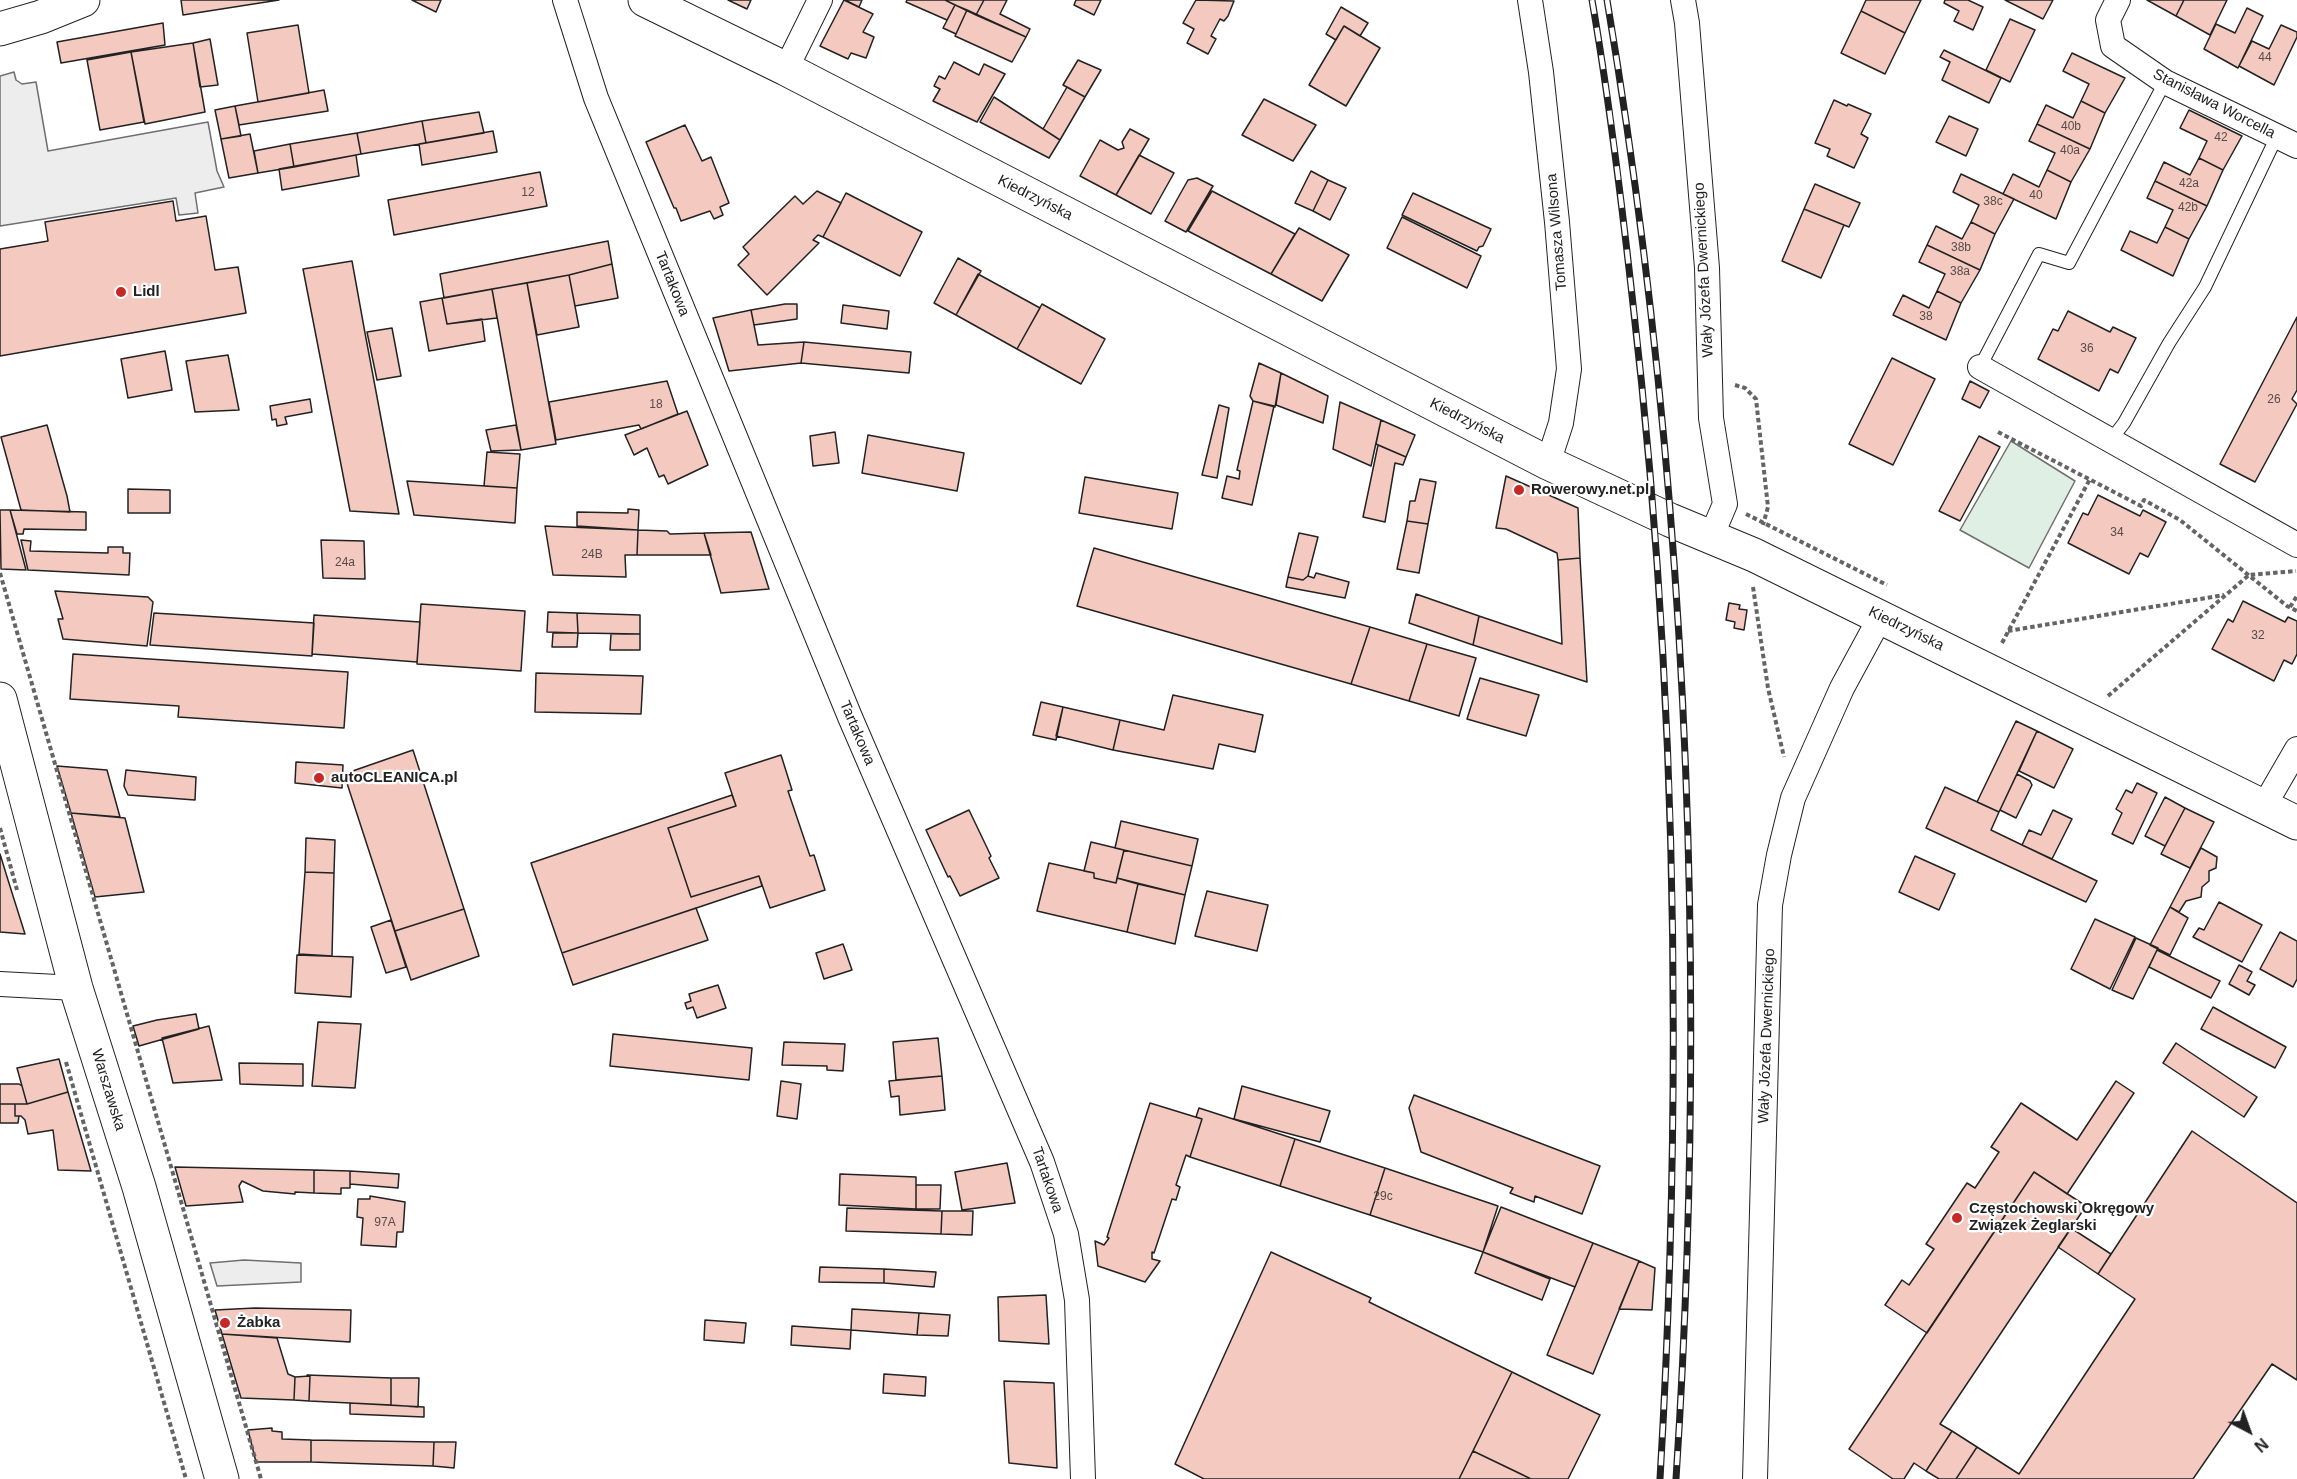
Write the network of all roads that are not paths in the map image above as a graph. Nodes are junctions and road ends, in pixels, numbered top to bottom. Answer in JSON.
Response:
{"nodes":[{"id":1,"x":83,"y":0,"type":"edge"},
{"id":2,"x":565,"y":0,"type":"edge"},
{"id":3,"x":645,"y":0,"type":"edge"},
{"id":4,"x":820,"y":0,"type":"edge"},
{"id":5,"x":1530,"y":0,"type":"edge"},
{"id":6,"x":1683,"y":0,"type":"edge"},
{"id":7,"x":2118,"y":0,"type":"edge"},
{"id":8,"x":0,"y":29,"type":"edge"},
{"id":9,"x":786,"y":69,"type":"junction"},
{"id":10,"x":2165,"y":82,"type":"junction"},
{"id":11,"x":2287,"y":141,"type":"edge"},
{"id":12,"x":1980,"y":367,"type":"joint"},
{"id":13,"x":2110,"y":441,"type":"junction"},
{"id":14,"x":1548,"y":463,"type":"junction"},
{"id":15,"x":1712,"y":537,"type":"junction"},
{"id":16,"x":2297,"y":544,"type":"edge"},
{"id":17,"x":1881,"y":616,"type":"junction"},
{"id":18,"x":0,"y":699,"type":"edge"},
{"id":19,"x":2297,"y":750,"type":"edge"},
{"id":20,"x":2264,"y":806,"type":"junction"},
{"id":21,"x":2297,"y":823,"type":"edge"},
{"id":22,"x":0,"y":984,"type":"edge"},
{"id":23,"x":76,"y":988,"type":"junction"},
{"id":24,"x":222,"y":1479,"type":"edge"},
{"id":25,"x":1083,"y":1479,"type":"edge"},
{"id":26,"x":1755,"y":1479,"type":"edge"}],
"edges":[{"from":1,"to":8,"type":"street"},
{"from":2,"to":25,"type":"street","name":"Tartakowa"},
{"from":3,"to":9,"type":"street","name":"Kiedrzyńska"},
{"from":4,"to":9,"type":"street"},
{"from":5,"to":14,"type":"street","name":"Tomasza Wilsona"},
{"from":6,"to":15,"type":"street","name":"Wały Józefa Dwernickiego"},
{"from":7,"to":10,"type":"street","name":"Stanisława Worcella"},
{"from":9,"to":14,"type":"street","name":"Kiedrzyńska"},
{"from":10,"to":11,"type":"street","name":"Stanisława Worcella"},
{"from":10,"to":12,"type":"lane"},
{"from":11,"to":13,"type":"lane"},
{"from":12,"to":13,"type":"street"},
{"from":13,"to":16,"type":"street"},
{"from":14,"to":15,"type":"street","name":"Kiedrzyńska"},
{"from":15,"to":17,"type":"street","name":"Kiedrzyńska"},
{"from":17,"to":20,"type":"street","name":"Kiedrzyńska"},
{"from":17,"to":26,"type":"street","name":"Wały Józefa Dwernickiego"},
{"from":18,"to":23,"type":"street","name":"Warszawska"},
{"from":19,"to":20,"type":"street"},
{"from":20,"to":21,"type":"street","name":"Kiedrzyńska"},
{"from":22,"to":23,"type":"street"},
{"from":23,"to":24,"type":"street","name":"Warszawska"}]}
